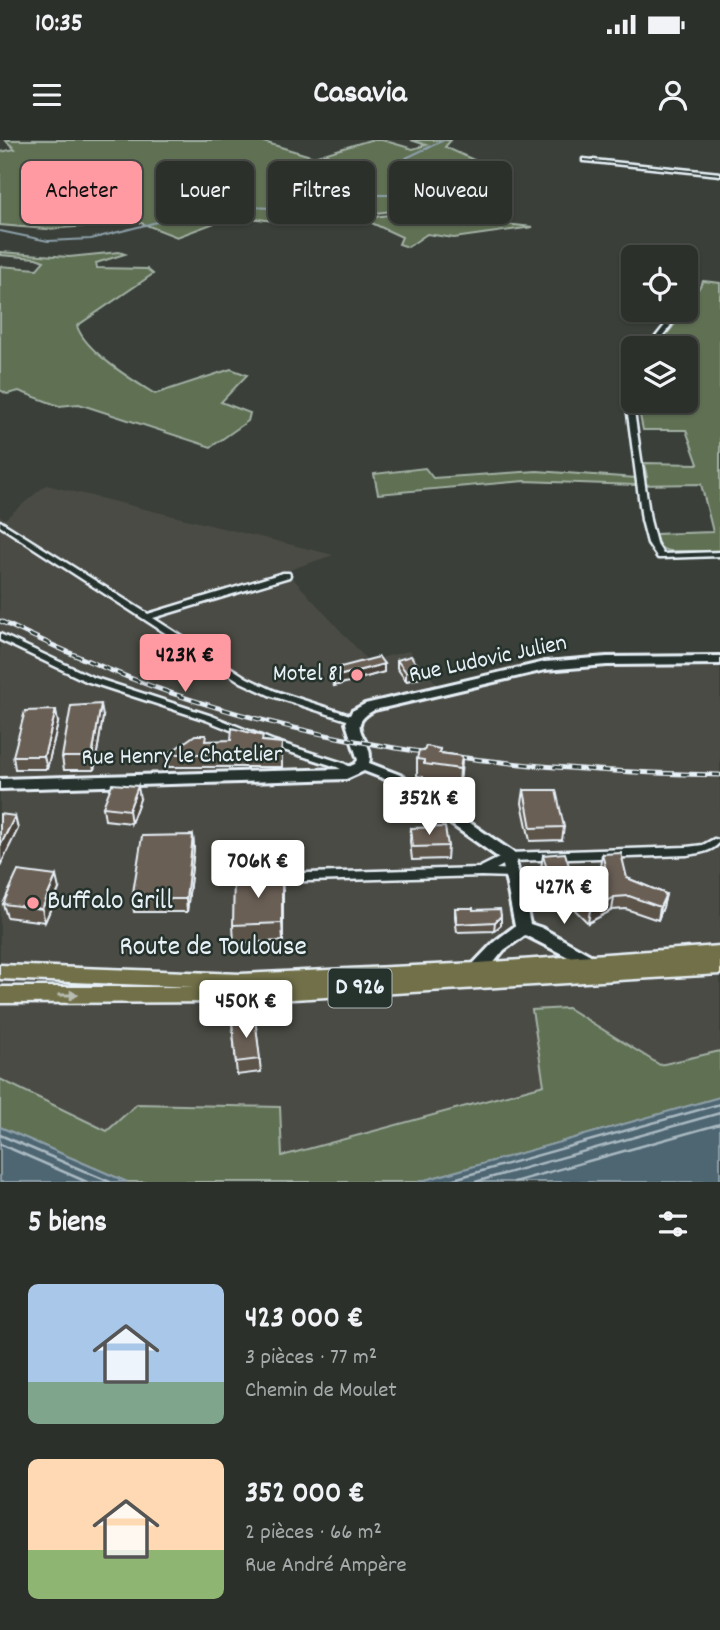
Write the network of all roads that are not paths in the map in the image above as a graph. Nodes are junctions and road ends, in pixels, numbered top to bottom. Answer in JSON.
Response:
{"nodes":[{"id":1,"x":585,"y":160,"type":"dead end"},
{"id":2,"x":720,"y":174,"type":"edge"},
{"id":3,"x":668,"y":325,"type":"dead end"},
{"id":4,"x":659,"y":336,"type":"edge"},
{"id":5,"x":631,"y":413,"type":"edge"},
{"id":6,"x":0,"y":523,"type":"edge"},
{"id":7,"x":720,"y":554,"type":"edge"},
{"id":8,"x":286,"y":575,"type":"dead end"},
{"id":9,"x":147,"y":617,"type":"junction"},
{"id":10,"x":0,"y":637,"type":"edge"},
{"id":11,"x":720,"y":660,"type":"edge"},
{"id":12,"x":353,"y":719,"type":"junction"},
{"id":13,"x":357,"y":768,"type":"junction"},
{"id":14,"x":0,"y":784,"type":"edge"},
{"id":15,"x":714,"y":843,"type":"dead end"},
{"id":16,"x":509,"y":857,"type":"junction"},
{"id":17,"x":481,"y":872,"type":"junction"},
{"id":18,"x":512,"y":873,"type":"junction"},
{"id":19,"x":264,"y":879,"type":"edge"},
{"id":20,"x":523,"y":928,"type":"junction"},
{"id":21,"x":720,"y":953,"type":"edge"},
{"id":22,"x":590,"y":962,"type":"junction"},
{"id":23,"x":720,"y":967,"type":"edge"},
{"id":24,"x":478,"y":970,"type":"junction"},
{"id":25,"x":0,"y":972,"type":"edge"},
{"id":26,"x":0,"y":995,"type":"edge"}],
"edges":[{"from":1,"to":2,"type":"street"},
{"from":3,"to":4,"type":"street"},
{"from":5,"to":7,"type":"street"},
{"from":6,"to":9,"type":"street"},
{"from":8,"to":9,"type":"street"},
{"from":9,"to":12,"type":"street"},
{"from":10,"to":13,"type":"street"},
{"from":11,"to":12,"type":"main road","name":"Rue Ludovic Julien"},
{"from":12,"to":13,"type":"main road"},
{"from":13,"to":14,"type":"main road","name":"Rue Henry le Chatelier"},
{"from":13,"to":16,"type":"main road"},
{"from":15,"to":16,"type":"street"},
{"from":16,"to":17,"type":"street"},
{"from":16,"to":18,"type":"main road"},
{"from":17,"to":18,"type":"street"},
{"from":17,"to":19,"type":"street"},
{"from":18,"to":20,"type":"main road"},
{"from":20,"to":22,"type":"main road"},
{"from":20,"to":24,"type":"main road"},
{"from":21,"to":22,"type":"main road","name":"Route de Toulouse","number":"D 926"},
{"from":22,"to":24,"type":"main road","name":"Route de Toulouse","number":"D 926"},
{"from":26,"to":23,"type":"main road","name":"Route de Toulouse","number":"D 926","one_way":true},
{"from":24,"to":25,"type":"main road","name":"Route de Toulouse","number":"D 926"}]}
